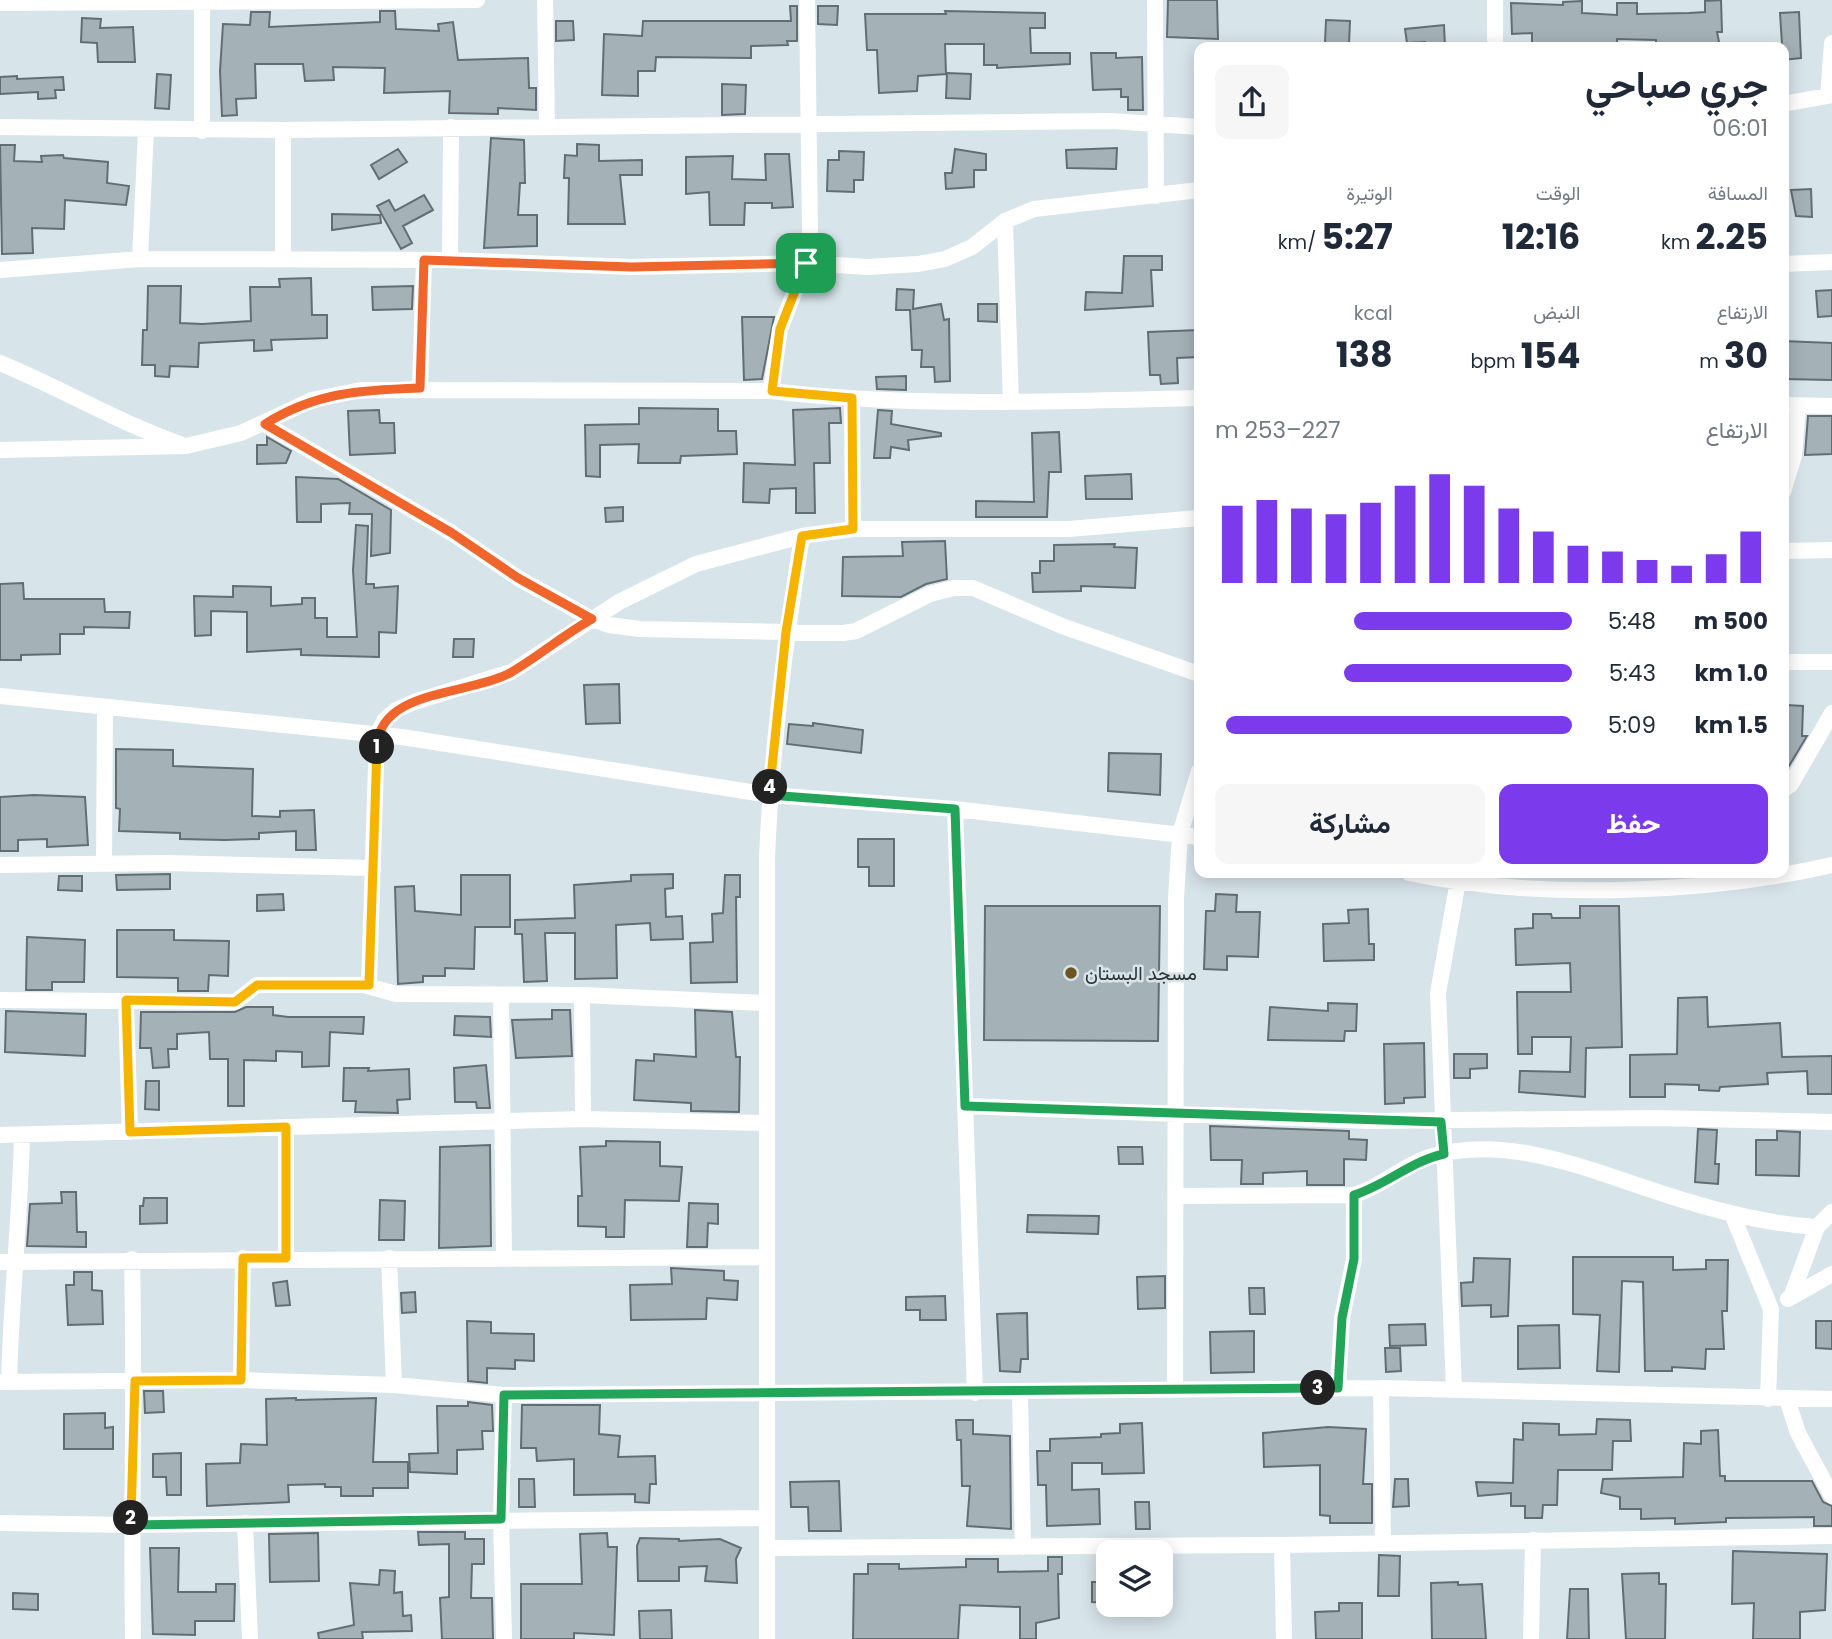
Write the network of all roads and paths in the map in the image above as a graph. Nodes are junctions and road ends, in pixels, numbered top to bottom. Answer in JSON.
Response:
{"nodes":[{"id":1,"x":469,"y":0,"type":"edge"},
{"id":2,"x":477,"y":0,"type":"edge"},
{"id":3,"x":545,"y":0,"type":"edge"},
{"id":4,"x":807,"y":0,"type":"edge"},
{"id":5,"x":1155,"y":0,"type":"edge"},
{"id":6,"x":1495,"y":0,"type":"edge"},
{"id":7,"x":129,"y":1,"type":"edge"},
{"id":8,"x":202,"y":1,"type":"edge"},
{"id":9,"x":0,"y":3,"type":"edge"},
{"id":10,"x":1495,"y":42,"type":"edge"},
{"id":11,"x":1832,"y":43,"type":"edge"},
{"id":12,"x":1830,"y":95,"type":"edge"},
{"id":13,"x":1789,"y":103,"type":"edge"},
{"id":14,"x":1154,"y":123,"type":"junction"},
{"id":15,"x":547,"y":125,"type":"junction"},
{"id":16,"x":809,"y":126,"type":"junction"},
{"id":17,"x":0,"y":127,"type":"edge"},
{"id":18,"x":451,"y":127,"type":"junction"},
{"id":19,"x":1194,"y":127,"type":"edge"},
{"id":20,"x":146,"y":130,"type":"junction"},
{"id":21,"x":283,"y":130,"type":"junction"},
{"id":22,"x":202,"y":131,"type":"junction"},
{"id":23,"x":1194,"y":191,"type":"edge"},
{"id":24,"x":1156,"y":196,"type":"junction"},
{"id":25,"x":1005,"y":221,"type":"junction"},
{"id":26,"x":140,"y":259,"type":"junction"},
{"id":27,"x":283,"y":259,"type":"junction"},
{"id":28,"x":424,"y":260,"type":"junction"},
{"id":29,"x":450,"y":260,"type":"junction"},
{"id":30,"x":1832,"y":262,"type":"edge"},
{"id":31,"x":806,"y":263,"type":"junction"},
{"id":32,"x":1789,"y":264,"type":"edge"},
{"id":33,"x":0,"y":270,"type":"edge"},
{"id":34,"x":0,"y":363,"type":"edge"},
{"id":35,"x":420,"y":388,"type":"junction"},
{"id":36,"x":772,"y":391,"type":"junction"},
{"id":37,"x":852,"y":398,"type":"junction"},
{"id":38,"x":1194,"y":398,"type":"edge"},
{"id":39,"x":1011,"y":402,"type":"junction"},
{"id":40,"x":1791,"y":406,"type":"edge"},
{"id":41,"x":1832,"y":406,"type":"edge"},
{"id":42,"x":265,"y":424,"type":"junction"},
{"id":43,"x":186,"y":446,"type":"junction"},
{"id":44,"x":0,"y":450,"type":"edge"},
{"id":45,"x":1789,"y":472,"type":"edge"},
{"id":46,"x":1194,"y":518,"type":"edge"},
{"id":47,"x":853,"y":529,"type":"junction"},
{"id":48,"x":802,"y":536,"type":"junction"},
{"id":49,"x":1832,"y":550,"type":"edge"},
{"id":50,"x":1789,"y":551,"type":"edge"},
{"id":51,"x":592,"y":619,"type":"junction"},
{"id":52,"x":786,"y":632,"type":"junction"},
{"id":53,"x":1789,"y":662,"type":"edge"},
{"id":54,"x":1832,"y":662,"type":"edge"},
{"id":55,"x":1194,"y":672,"type":"edge"},
{"id":56,"x":0,"y":696,"type":"edge"},
{"id":57,"x":105,"y":707,"type":"junction"},
{"id":58,"x":1832,"y":713,"type":"edge"},
{"id":59,"x":377,"y":735,"type":"junction"},
{"id":60,"x":1789,"y":786,"type":"edge"},
{"id":61,"x":1194,"y":788,"type":"edge"},
{"id":62,"x":769,"y":795,"type":"junction"},
{"id":63,"x":955,"y":809,"type":"junction"},
{"id":64,"x":1180,"y":834,"type":"junction"},
{"id":65,"x":1194,"y":836,"type":"edge"},
{"id":66,"x":104,"y":864,"type":"junction"},
{"id":67,"x":0,"y":865,"type":"edge"},
{"id":68,"x":1832,"y":865,"type":"edge"},
{"id":69,"x":371,"y":868,"type":"junction"},
{"id":70,"x":1789,"y":874,"type":"edge"},
{"id":71,"x":1440,"y":878,"type":"edge"},
{"id":72,"x":1767,"y":878,"type":"edge"},
{"id":73,"x":1458,"y":881,"type":"junction"},
{"id":74,"x":369,"y":985,"type":"junction"},
{"id":75,"x":582,"y":995,"type":"junction"},
{"id":76,"x":501,"y":996,"type":"junction"},
{"id":77,"x":0,"y":1000,"type":"edge"},
{"id":78,"x":126,"y":1000,"type":"junction"},
{"id":79,"x":766,"y":1003,"type":"junction"},
{"id":80,"x":965,"y":1106,"type":"junction"},
{"id":81,"x":1175,"y":1112,"type":"junction"},
{"id":82,"x":583,"y":1119,"type":"junction"},
{"id":83,"x":503,"y":1121,"type":"junction"},
{"id":84,"x":1441,"y":1122,"type":"junction"},
{"id":85,"x":1832,"y":1122,"type":"edge"},
{"id":86,"x":766,"y":1123,"type":"junction"},
{"id":87,"x":286,"y":1127,"type":"junction"},
{"id":88,"x":130,"y":1132,"type":"junction"},
{"id":89,"x":0,"y":1135,"type":"edge"},
{"id":90,"x":22,"y":1136,"type":"junction"},
{"id":91,"x":1444,"y":1154,"type":"junction"},
{"id":92,"x":1354,"y":1195,"type":"junction"},
{"id":93,"x":1176,"y":1196,"type":"junction"},
{"id":94,"x":1832,"y":1212,"type":"edge"},
{"id":95,"x":1732,"y":1213,"type":"junction"},
{"id":96,"x":1817,"y":1227,"type":"junction"},
{"id":97,"x":766,"y":1257,"type":"junction"},
{"id":98,"x":243,"y":1258,"type":"junction"},
{"id":99,"x":286,"y":1258,"type":"junction"},
{"id":100,"x":388,"y":1258,"type":"junction"},
{"id":101,"x":132,"y":1259,"type":"junction"},
{"id":102,"x":505,"y":1259,"type":"junction"},
{"id":103,"x":8,"y":1261,"type":"edge"},
{"id":104,"x":1832,"y":1274,"type":"edge"},
{"id":105,"x":1791,"y":1297,"type":"junction"},
{"id":106,"x":1770,"y":1309,"type":"junction"},
{"id":107,"x":241,"y":1380,"type":"junction"},
{"id":108,"x":135,"y":1381,"type":"junction"},
{"id":109,"x":5,"y":1382,"type":"edge"},
{"id":110,"x":394,"y":1385,"type":"junction"},
{"id":111,"x":1338,"y":1388,"type":"junction"},
{"id":112,"x":1381,"y":1388,"type":"junction"},
{"id":113,"x":1454,"y":1389,"type":"junction"},
{"id":114,"x":1175,"y":1390,"type":"junction"},
{"id":115,"x":1020,"y":1392,"type":"junction"},
{"id":116,"x":975,"y":1393,"type":"junction"},
{"id":117,"x":766,"y":1394,"type":"junction"},
{"id":118,"x":504,"y":1395,"type":"junction"},
{"id":119,"x":1768,"y":1399,"type":"junction"},
{"id":120,"x":1787,"y":1399,"type":"junction"},
{"id":121,"x":1832,"y":1399,"type":"edge"},
{"id":122,"x":1832,"y":1496,"type":"edge"},
{"id":123,"x":766,"y":1518,"type":"junction"},
{"id":124,"x":501,"y":1519,"type":"junction"},
{"id":125,"x":0,"y":1523,"type":"edge"},
{"id":126,"x":245,"y":1523,"type":"junction"},
{"id":127,"x":131,"y":1525,"type":"junction"},
{"id":128,"x":1832,"y":1536,"type":"edge"},
{"id":129,"x":1533,"y":1540,"type":"junction"},
{"id":130,"x":1383,"y":1542,"type":"junction"},
{"id":131,"x":1282,"y":1545,"type":"junction"},
{"id":132,"x":1023,"y":1547,"type":"junction"},
{"id":133,"x":767,"y":1548,"type":"junction"},
{"id":134,"x":133,"y":1639,"type":"edge"},
{"id":135,"x":250,"y":1639,"type":"edge"},
{"id":136,"x":504,"y":1639,"type":"edge"},
{"id":137,"x":767,"y":1639,"type":"edge"},
{"id":138,"x":1284,"y":1639,"type":"edge"},
{"id":139,"x":1531,"y":1639,"type":"edge"}],
"edges":[{"from":1,"to":2,"type":"street"},
{"from":1,"to":8,"type":"street"},
{"from":3,"to":15,"type":"street"},
{"from":4,"to":16,"type":"street"},
{"from":5,"to":14,"type":"street"},
{"from":6,"to":10,"type":"street"},
{"from":7,"to":8,"type":"street"},
{"from":7,"to":9,"type":"street"},
{"from":8,"to":22,"type":"street"},
{"from":11,"to":12,"type":"street"},
{"from":12,"to":13,"type":"street"},
{"from":14,"to":16,"type":"street"},
{"from":14,"to":19,"type":"street"},
{"from":14,"to":24,"type":"street"},
{"from":15,"to":16,"type":"street"},
{"from":15,"to":18,"type":"street"},
{"from":16,"to":31,"type":"street"},
{"from":17,"to":20,"type":"street"},
{"from":18,"to":21,"type":"street"},
{"from":18,"to":29,"type":"street"},
{"from":20,"to":22,"type":"street"},
{"from":20,"to":26,"type":"street"},
{"from":21,"to":22,"type":"street"},
{"from":21,"to":27,"type":"street"},
{"from":23,"to":24,"type":"street"},
{"from":24,"to":25,"type":"street"},
{"from":25,"to":31,"type":"street"},
{"from":25,"to":39,"type":"street"},
{"from":26,"to":27,"type":"street"},
{"from":26,"to":33,"type":"street"},
{"from":27,"to":28,"type":"street"},
{"from":28,"to":29,"type":"street"},
{"from":28,"to":35,"type":"street"},
{"from":29,"to":31,"type":"street"},
{"from":30,"to":32,"type":"street"},
{"from":31,"to":36,"type":"street"},
{"from":34,"to":43,"type":"street"},
{"from":35,"to":36,"type":"street"},
{"from":35,"to":42,"type":"street"},
{"from":36,"to":37,"type":"street"},
{"from":37,"to":39,"type":"street"},
{"from":37,"to":47,"type":"street"},
{"from":38,"to":39,"type":"street"},
{"from":40,"to":41,"type":"street"},
{"from":40,"to":45,"type":"street"},
{"from":42,"to":43,"type":"street"},
{"from":42,"to":51,"type":"street"},
{"from":43,"to":44,"type":"street"},
{"from":46,"to":47,"type":"street"},
{"from":47,"to":48,"type":"street"},
{"from":48,"to":51,"type":"street"},
{"from":48,"to":52,"type":"street"},
{"from":49,"to":50,"type":"street"},
{"from":51,"to":52,"type":"street"},
{"from":51,"to":59,"type":"street"},
{"from":52,"to":55,"type":"street"},
{"from":52,"to":62,"type":"street"},
{"from":53,"to":54,"type":"street"},
{"from":56,"to":57,"type":"street"},
{"from":57,"to":59,"type":"street"},
{"from":57,"to":66,"type":"street"},
{"from":58,"to":60,"type":"street"},
{"from":59,"to":62,"type":"street"},
{"from":59,"to":69,"type":"street"},
{"from":61,"to":64,"type":"street"},
{"from":62,"to":63,"type":"street"},
{"from":62,"to":79,"type":"street"},
{"from":63,"to":64,"type":"street"},
{"from":63,"to":80,"type":"street"},
{"from":64,"to":65,"type":"street"},
{"from":64,"to":81,"type":"street"},
{"from":66,"to":67,"type":"street"},
{"from":66,"to":69,"type":"street"},
{"from":68,"to":70,"type":"street"},
{"from":69,"to":74,"type":"street"},
{"from":71,"to":73,"type":"street"},
{"from":72,"to":73,"type":"street"},
{"from":73,"to":84,"type":"street"},
{"from":74,"to":76,"type":"street"},
{"from":74,"to":78,"type":"street"},
{"from":75,"to":76,"type":"street"},
{"from":75,"to":79,"type":"street"},
{"from":75,"to":82,"type":"street"},
{"from":76,"to":83,"type":"street"},
{"from":77,"to":78,"type":"street"},
{"from":78,"to":88,"type":"street"},
{"from":79,"to":86,"type":"street"},
{"from":80,"to":81,"type":"street"},
{"from":80,"to":116,"type":"street"},
{"from":81,"to":84,"type":"street"},
{"from":81,"to":93,"type":"street"},
{"from":82,"to":83,"type":"street"},
{"from":82,"to":86,"type":"street"},
{"from":83,"to":87,"type":"street"},
{"from":83,"to":102,"type":"street"},
{"from":84,"to":85,"type":"street"},
{"from":84,"to":91,"type":"street"},
{"from":86,"to":97,"type":"street"},
{"from":87,"to":88,"type":"street"},
{"from":87,"to":99,"type":"street"},
{"from":88,"to":90,"type":"street"},
{"from":89,"to":90,"type":"street"},
{"from":90,"to":103,"type":"street"},
{"from":91,"to":92,"type":"street"},
{"from":91,"to":95,"type":"street"},
{"from":91,"to":113,"type":"street"},
{"from":92,"to":93,"type":"street"},
{"from":92,"to":111,"type":"street"},
{"from":93,"to":114,"type":"street"},
{"from":94,"to":96,"type":"street"},
{"from":95,"to":96,"type":"street"},
{"from":95,"to":106,"type":"street"},
{"from":96,"to":105,"type":"street"},
{"from":97,"to":102,"type":"street"},
{"from":97,"to":117,"type":"street"},
{"from":98,"to":99,"type":"street"},
{"from":98,"to":101,"type":"street"},
{"from":98,"to":107,"type":"street"},
{"from":99,"to":100,"type":"street"},
{"from":100,"to":102,"type":"street"},
{"from":100,"to":110,"type":"street"},
{"from":101,"to":103,"type":"street"},
{"from":101,"to":108,"type":"street"},
{"from":103,"to":109,"type":"street"},
{"from":104,"to":105,"type":"street"},
{"from":105,"to":106,"type":"street"},
{"from":106,"to":119,"type":"street"},
{"from":107,"to":108,"type":"street"},
{"from":107,"to":110,"type":"street"},
{"from":108,"to":109,"type":"street"},
{"from":108,"to":127,"type":"street"},
{"from":110,"to":118,"type":"street"},
{"from":111,"to":112,"type":"street"},
{"from":111,"to":114,"type":"street"},
{"from":112,"to":113,"type":"street"},
{"from":112,"to":130,"type":"street"},
{"from":113,"to":119,"type":"street"},
{"from":114,"to":115,"type":"street"},
{"from":115,"to":116,"type":"street"},
{"from":115,"to":132,"type":"street"},
{"from":116,"to":117,"type":"street"},
{"from":117,"to":118,"type":"street"},
{"from":117,"to":123,"type":"street"},
{"from":118,"to":124,"type":"street"},
{"from":119,"to":120,"type":"street"},
{"from":120,"to":121,"type":"street"},
{"from":120,"to":122,"type":"street"},
{"from":123,"to":124,"type":"street"},
{"from":123,"to":133,"type":"street"},
{"from":124,"to":126,"type":"street"},
{"from":124,"to":136,"type":"street"},
{"from":125,"to":127,"type":"street"},
{"from":126,"to":127,"type":"street"},
{"from":126,"to":135,"type":"street"},
{"from":127,"to":134,"type":"street"},
{"from":128,"to":129,"type":"street"},
{"from":129,"to":130,"type":"street"},
{"from":129,"to":139,"type":"street"},
{"from":130,"to":131,"type":"street"},
{"from":131,"to":132,"type":"street"},
{"from":131,"to":138,"type":"street"},
{"from":132,"to":133,"type":"street"},
{"from":133,"to":137,"type":"street"}]}
